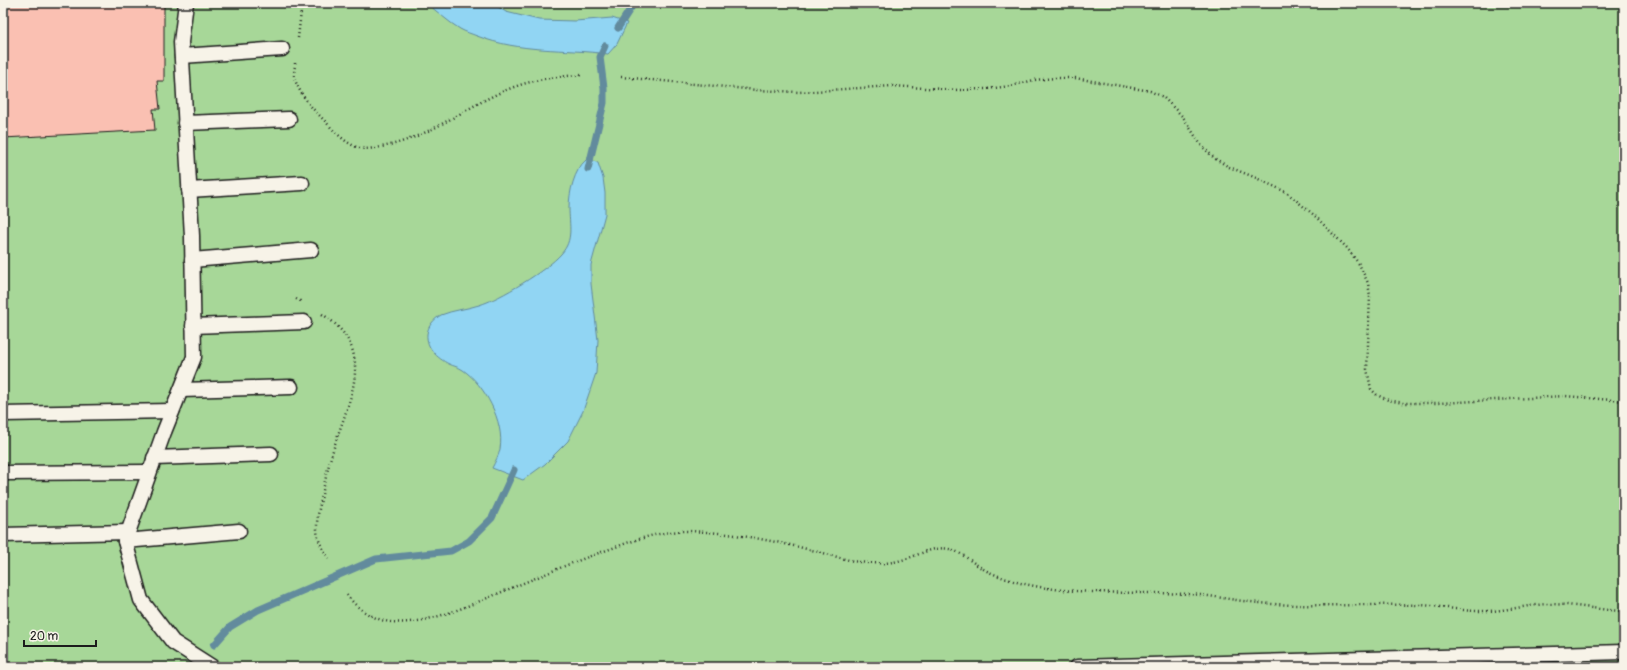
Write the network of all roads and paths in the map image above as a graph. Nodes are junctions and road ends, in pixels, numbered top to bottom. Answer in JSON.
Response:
{"nodes":[{"id":1,"x":186,"y":3,"type":"edge"},
{"id":2,"x":302,"y":3,"type":"edge"},
{"id":3,"x":298,"y":39,"type":"dead end"},
{"id":4,"x":282,"y":49,"type":"dead end"},
{"id":5,"x":182,"y":56,"type":"junction"},
{"id":6,"x":296,"y":61,"type":"dead end"},
{"id":7,"x":582,"y":75,"type":"dead end"},
{"id":8,"x":621,"y":77,"type":"dead end"},
{"id":9,"x":289,"y":119,"type":"dead end"},
{"id":10,"x":185,"y":123,"type":"junction"},
{"id":11,"x":302,"y":183,"type":"dead end"},
{"id":12,"x":189,"y":190,"type":"junction"},
{"id":13,"x":311,"y":250,"type":"dead end"},
{"id":14,"x":192,"y":260,"type":"junction"},
{"id":15,"x":296,"y":299,"type":"dead end"},
{"id":16,"x":302,"y":303,"type":"dead end"},
{"id":17,"x":321,"y":314,"type":"dead end"},
{"id":18,"x":304,"y":322,"type":"dead end"},
{"id":19,"x":193,"y":326,"type":"junction"},
{"id":20,"x":291,"y":387,"type":"dead end"},
{"id":21,"x":181,"y":390,"type":"junction"},
{"id":22,"x":1624,"y":401,"type":"edge"},
{"id":23,"x":172,"y":411,"type":"junction"},
{"id":24,"x":3,"y":414,"type":"edge"},
{"id":25,"x":271,"y":454,"type":"dead end"},
{"id":26,"x":154,"y":458,"type":"junction"},
{"id":27,"x":150,"y":472,"type":"junction"},
{"id":28,"x":3,"y":473,"type":"edge"},
{"id":29,"x":239,"y":531,"type":"dead end"},
{"id":30,"x":3,"y":535,"type":"edge"},
{"id":31,"x":127,"y":537,"type":"junction"},
{"id":32,"x":329,"y":559,"type":"dead end"},
{"id":33,"x":347,"y":595,"type":"dead end"},
{"id":34,"x":1624,"y":611,"type":"edge"},
{"id":35,"x":1624,"y":652,"type":"edge"},
{"id":36,"x":212,"y":667,"type":"edge"},
{"id":37,"x":1077,"y":667,"type":"edge"}],
"edges":[{"from":1,"to":5,"type":"lane"},
{"from":2,"to":3,"type":"path"},
{"from":4,"to":5,"type":"lane"},
{"from":5,"to":10,"type":"lane"},
{"from":6,"to":7,"type":"path"},
{"from":8,"to":22,"type":"path"},
{"from":9,"to":10,"type":"lane"},
{"from":10,"to":12,"type":"lane"},
{"from":11,"to":12,"type":"lane"},
{"from":12,"to":14,"type":"lane"},
{"from":13,"to":14,"type":"lane"},
{"from":14,"to":19,"type":"lane"},
{"from":15,"to":16,"type":"path"},
{"from":17,"to":32,"type":"path"},
{"from":18,"to":19,"type":"lane"},
{"from":19,"to":21,"type":"lane"},
{"from":20,"to":21,"type":"lane"},
{"from":21,"to":23,"type":"lane"},
{"from":23,"to":24,"type":"lane"},
{"from":23,"to":26,"type":"lane"},
{"from":25,"to":26,"type":"lane"},
{"from":26,"to":27,"type":"lane"},
{"from":27,"to":28,"type":"lane"},
{"from":27,"to":31,"type":"lane"},
{"from":29,"to":31,"type":"lane"},
{"from":30,"to":31,"type":"lane"},
{"from":31,"to":36,"type":"lane"},
{"from":33,"to":34,"type":"path"},
{"from":35,"to":37,"type":"lane"}]}
